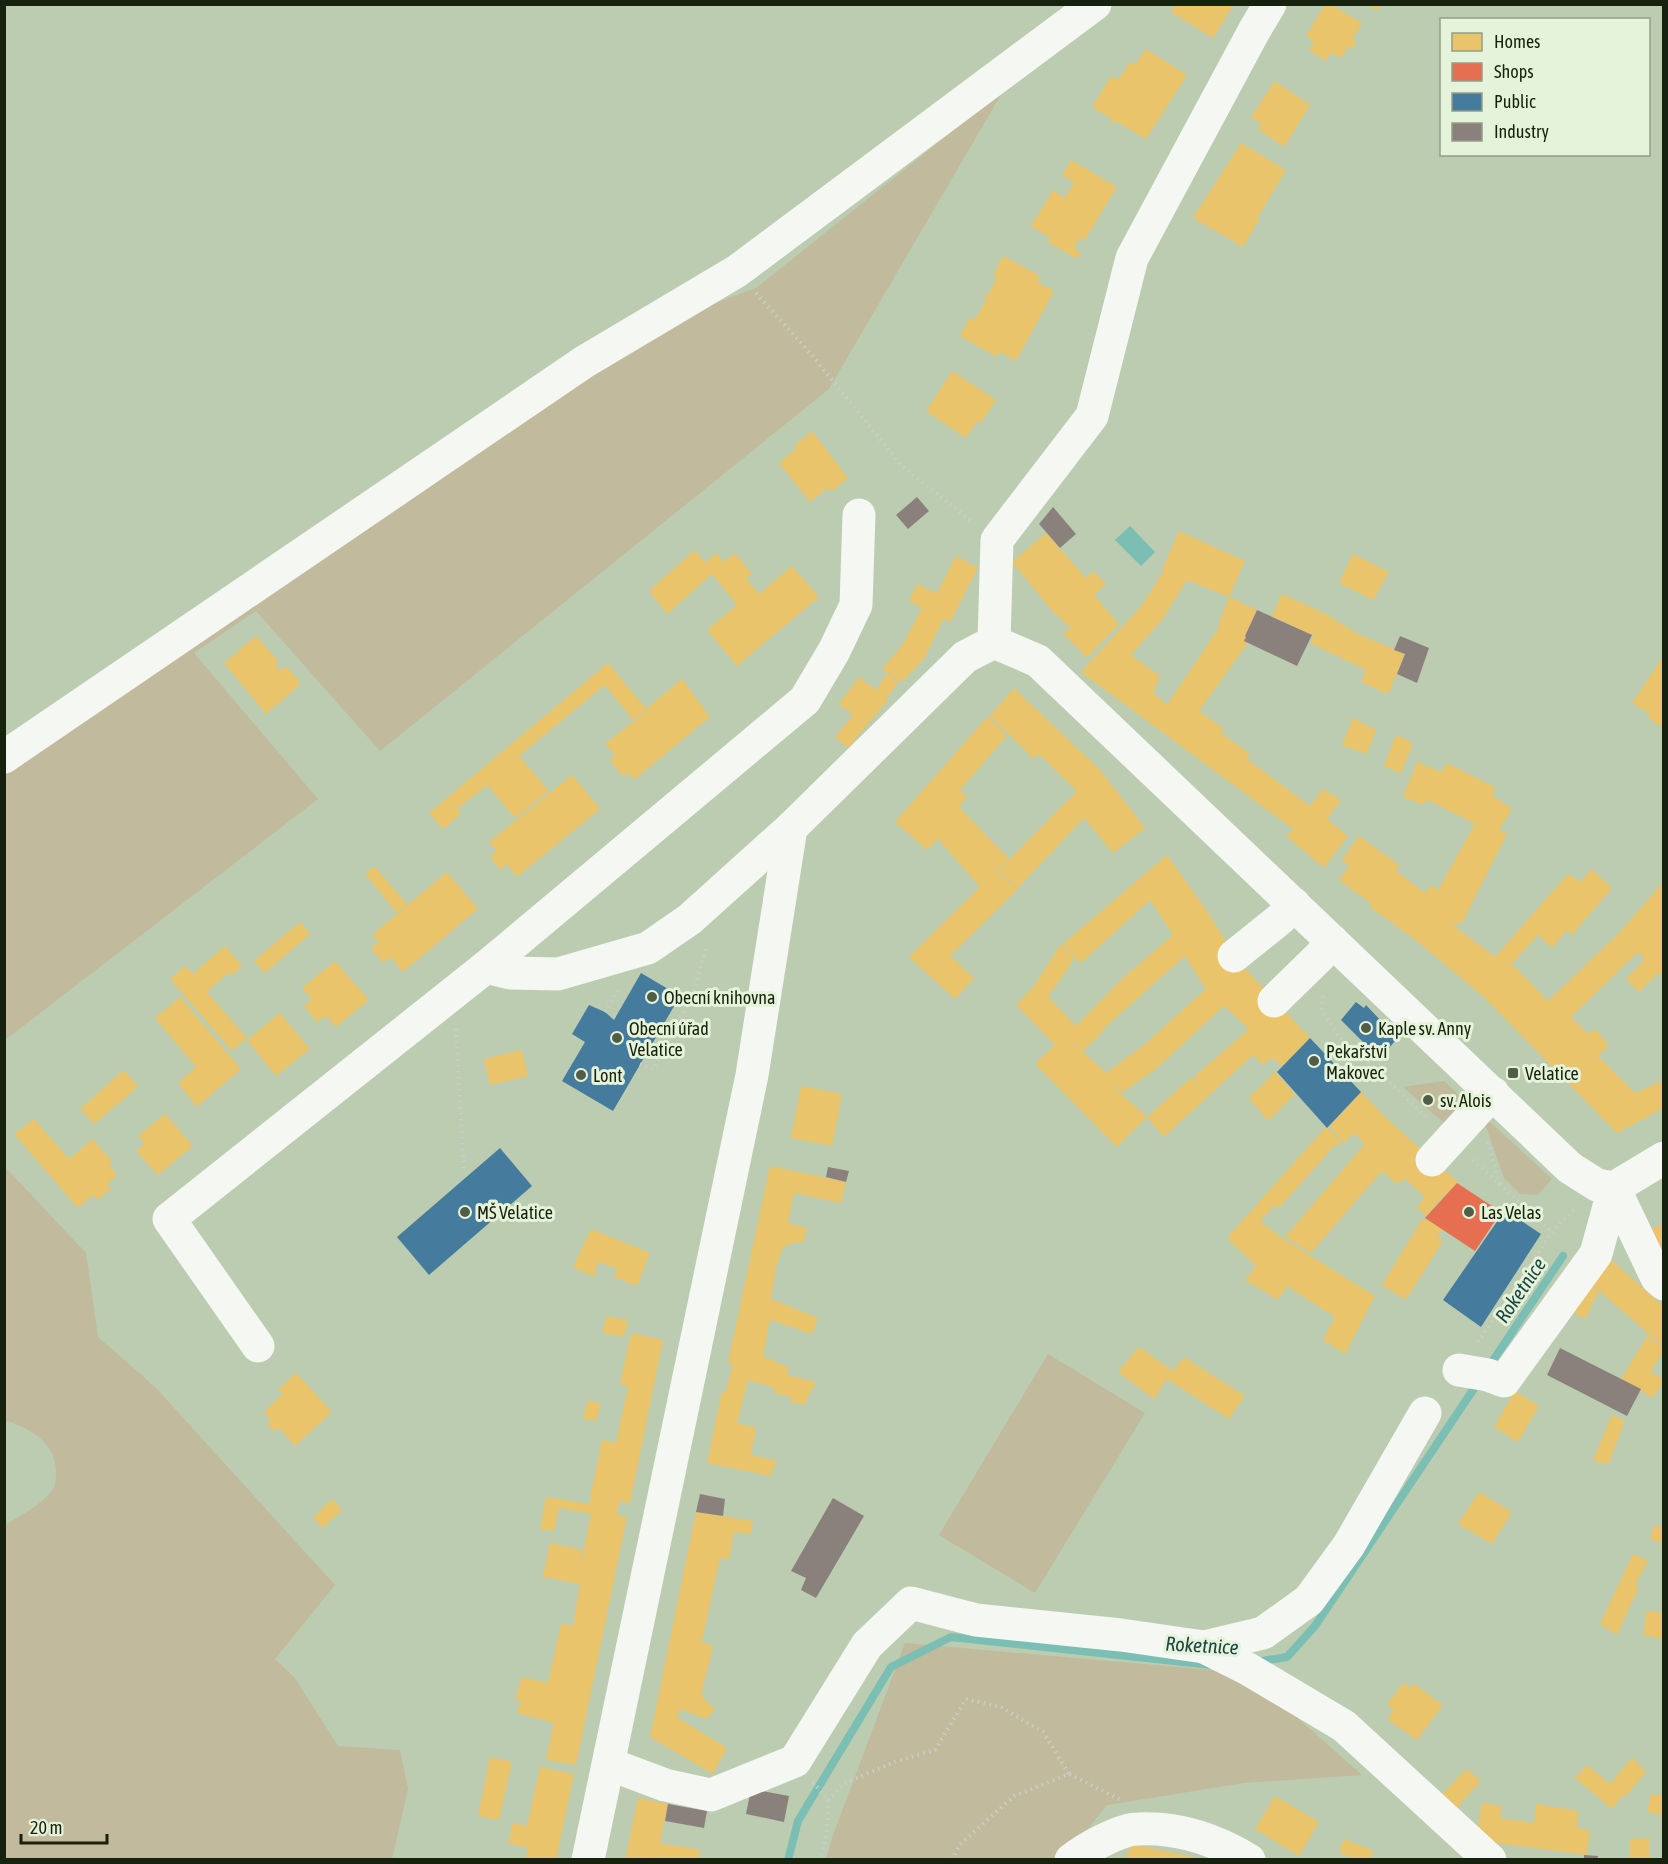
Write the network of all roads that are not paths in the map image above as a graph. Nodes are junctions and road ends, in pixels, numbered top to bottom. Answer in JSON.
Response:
{"nodes":[{"id":1,"x":1095,"y":4,"type":"edge"},
{"id":2,"x":1270,"y":4,"type":"edge"},
{"id":3,"x":859,"y":516,"type":"dead end"},
{"id":4,"x":994,"y":642,"type":"junction"},
{"id":5,"x":4,"y":758,"type":"edge"},
{"id":6,"x":791,"y":828,"type":"junction"},
{"id":7,"x":1294,"y":904,"type":"junction"},
{"id":8,"x":1332,"y":941,"type":"junction"},
{"id":9,"x":1233,"y":956,"type":"dead end"},
{"id":10,"x":486,"y":967,"type":"junction"},
{"id":11,"x":1274,"y":1001,"type":"dead end"},
{"id":12,"x":1493,"y":1093,"type":"junction"},
{"id":13,"x":1442,"y":1150,"type":"road end"},
{"id":14,"x":1664,"y":1158,"type":"edge"},
{"id":15,"x":1606,"y":1186,"type":"junction"},
{"id":16,"x":1664,"y":1284,"type":"edge"},
{"id":17,"x":258,"y":1346,"type":"dead end"},
{"id":18,"x":1472,"y":1372,"type":"road end"},
{"id":19,"x":1425,"y":1413,"type":"dead end"},
{"id":20,"x":1204,"y":1647,"type":"junction"},
{"id":21,"x":609,"y":1764,"type":"junction"},
{"id":22,"x":588,"y":1860,"type":"edge"},
{"id":23,"x":1071,"y":1860,"type":"edge"},
{"id":24,"x":1249,"y":1860,"type":"edge"},
{"id":25,"x":1491,"y":1860,"type":"edge"}],
"edges":[{"from":1,"to":5,"type":"street"},
{"from":2,"to":4,"type":"street"},
{"from":3,"to":10,"type":"street"},
{"from":4,"to":6,"type":"street"},
{"from":4,"to":7,"type":"street"},
{"from":6,"to":10,"type":"street"},
{"from":6,"to":21,"type":"street"},
{"from":7,"to":8,"type":"street"},
{"from":7,"to":9,"type":"street"},
{"from":8,"to":11,"type":"street"},
{"from":8,"to":12,"type":"street"},
{"from":10,"to":17,"type":"street"},
{"from":12,"to":13,"type":"street"},
{"from":12,"to":15,"type":"street"},
{"from":14,"to":15,"type":"street"},
{"from":15,"to":16,"type":"street"},
{"from":15,"to":18,"type":"street"},
{"from":19,"to":20,"type":"street"},
{"from":20,"to":21,"type":"street"},
{"from":20,"to":25,"type":"street"},
{"from":21,"to":22,"type":"street"},
{"from":23,"to":24,"type":"street"}]}
